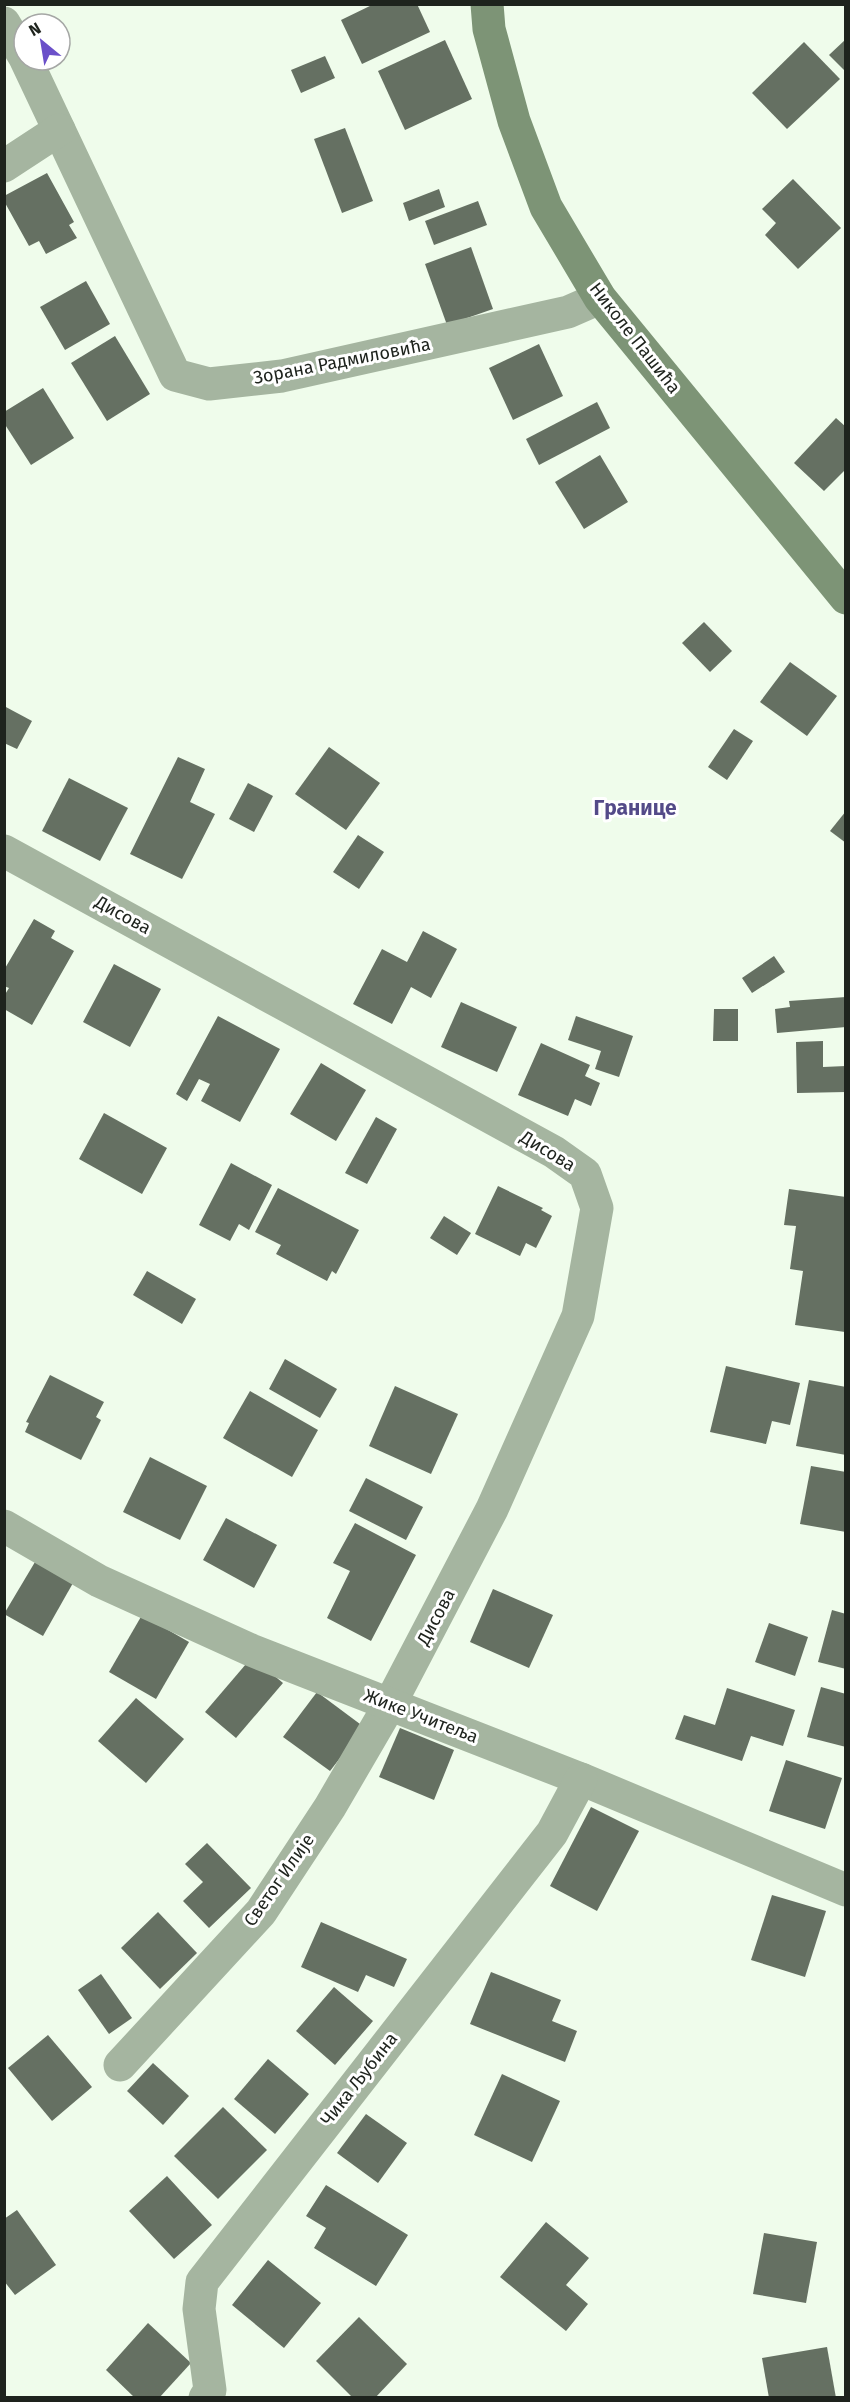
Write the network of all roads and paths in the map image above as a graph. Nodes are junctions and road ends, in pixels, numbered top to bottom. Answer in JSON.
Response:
{"nodes":[{"id":1,"x":487,"y":4,"type":"edge"},
{"id":2,"x":4,"y":23,"type":"edge"},
{"id":3,"x":12,"y":36,"type":"edge"},
{"id":4,"x":32,"y":72,"type":"edge"},
{"id":5,"x":59,"y":130,"type":"junction"},
{"id":6,"x":4,"y":166,"type":"edge"},
{"id":7,"x":600,"y":298,"type":"junction"},
{"id":8,"x":846,"y":598,"type":"edge"},
{"id":9,"x":4,"y":851,"type":"edge"},
{"id":10,"x":4,"y":1526,"type":"edge"},
{"id":11,"x":390,"y":1704,"type":"junction"},
{"id":12,"x":581,"y":1779,"type":"junction"},
{"id":13,"x":846,"y":1890,"type":"edge"},
{"id":14,"x":120,"y":2065,"type":"dead end"},
{"id":15,"x":205,"y":2397,"type":"edge"}],
"edges":[{"from":1,"to":7,"type":"street","name":"Николе Пашића"},
{"from":2,"to":3,"type":"street"},
{"from":4,"to":5,"type":"street","name":"Зорана Радмиловића"},
{"from":5,"to":6,"type":"street"},
{"from":5,"to":7,"type":"street","name":"Зорана Радмиловића"},
{"from":7,"to":8,"type":"street","name":"Николе Пашића"},
{"from":9,"to":11,"type":"street","name":"Дисова"},
{"from":10,"to":11,"type":"street","name":"Жике Учитеља"},
{"from":11,"to":12,"type":"street","name":"Жике Учитеља"},
{"from":11,"to":14,"type":"street","name":"Светог Илије"},
{"from":12,"to":13,"type":"street","name":"Жике Учитеља"},
{"from":12,"to":15,"type":"street","name":"Чика Љубина"}]}
